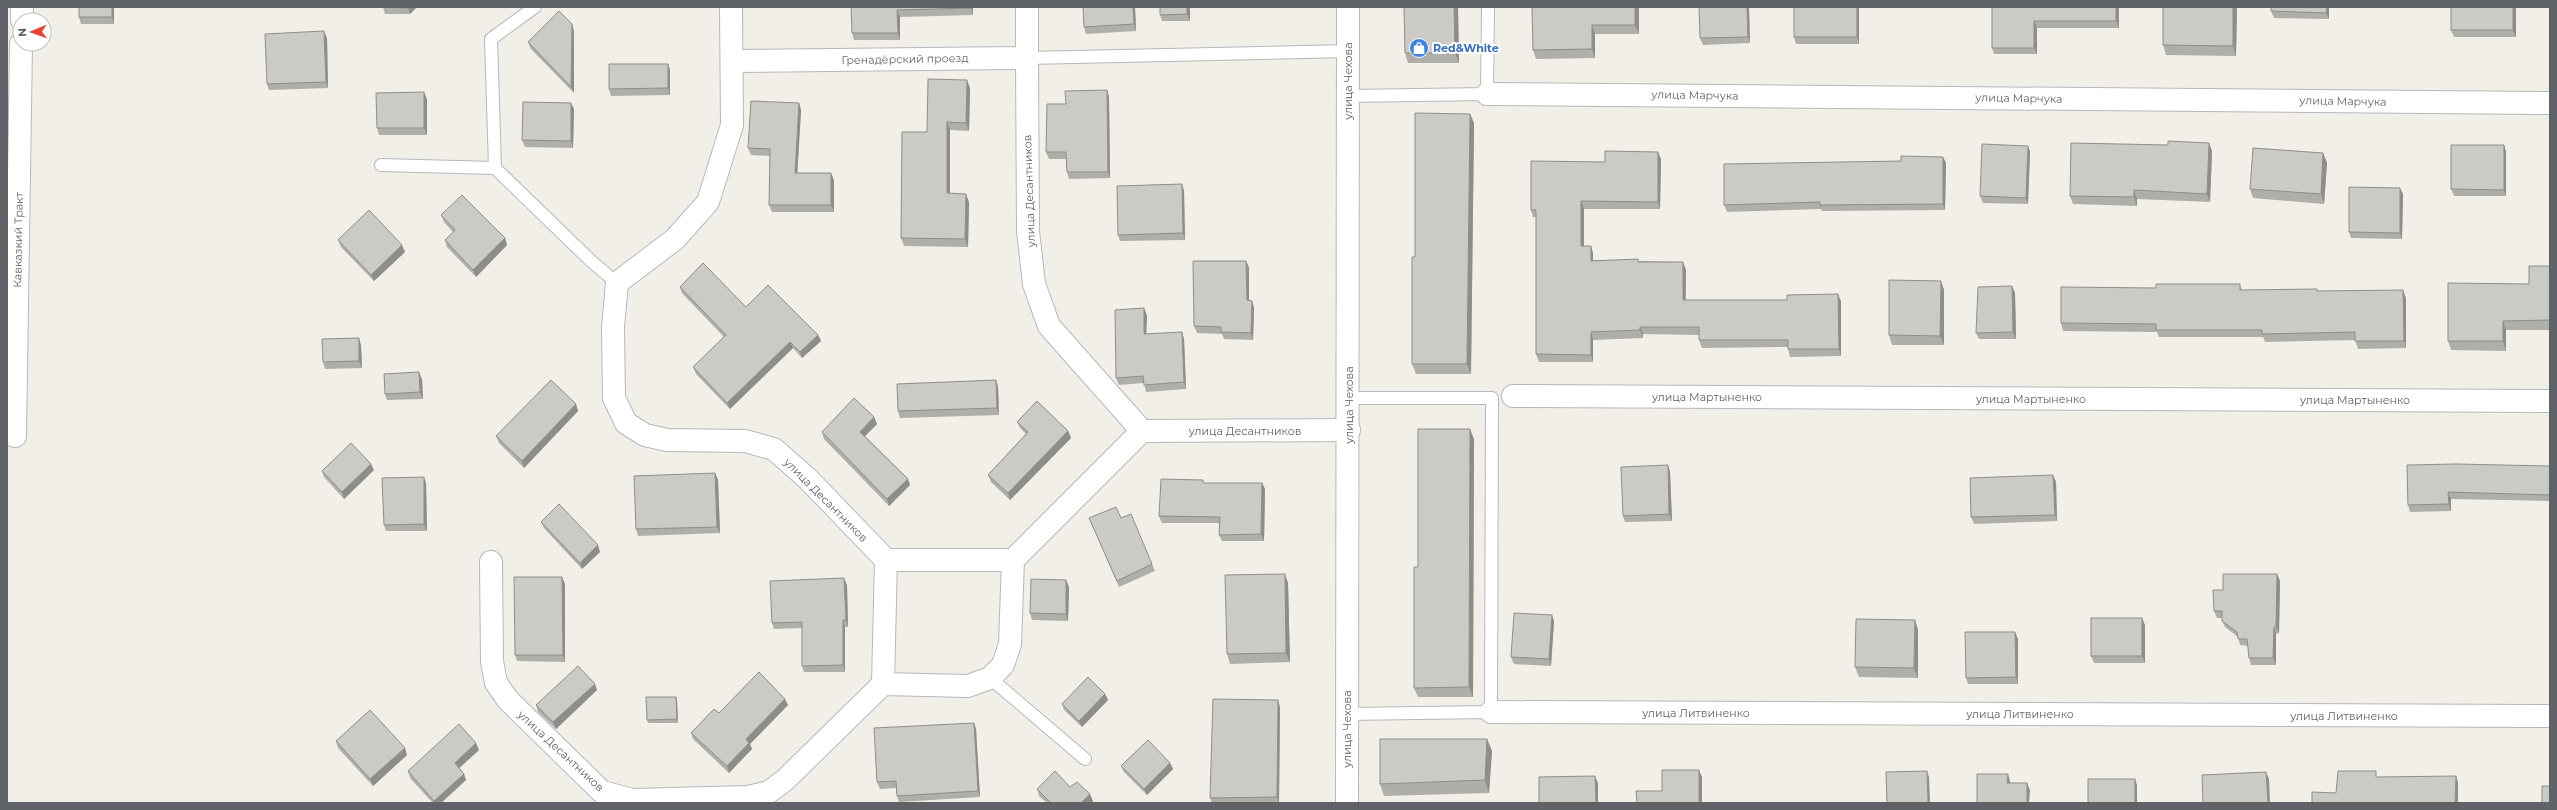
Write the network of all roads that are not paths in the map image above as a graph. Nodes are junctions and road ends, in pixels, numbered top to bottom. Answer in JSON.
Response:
{"nodes":[{"id":1,"x":535,"y":7,"type":"edge"},
{"id":2,"x":731,"y":7,"type":"edge"},
{"id":3,"x":1027,"y":7,"type":"edge"},
{"id":4,"x":1348,"y":7,"type":"edge"},
{"id":5,"x":1488,"y":7,"type":"edge"},
{"id":6,"x":1348,"y":51,"type":"junction"},
{"id":7,"x":21,"y":52,"type":"edge"},
{"id":8,"x":1027,"y":58,"type":"junction"},
{"id":9,"x":732,"y":61,"type":"junction"},
{"id":10,"x":1487,"y":94,"type":"junction"},
{"id":11,"x":1348,"y":96,"type":"junction"},
{"id":12,"x":2550,"y":103,"type":"edge"},
{"id":13,"x":381,"y":165,"type":"dead end"},
{"id":14,"x":495,"y":168,"type":"junction"},
{"id":15,"x":617,"y":283,"type":"junction"},
{"id":16,"x":1513,"y":396,"type":"dead end"},
{"id":17,"x":1349,"y":398,"type":"junction"},
{"id":18,"x":2550,"y":402,"type":"edge"},
{"id":19,"x":1349,"y":430,"type":"junction"},
{"id":20,"x":1142,"y":431,"type":"junction"},
{"id":21,"x":15,"y":436,"type":"dead end"},
{"id":22,"x":886,"y":560,"type":"junction"},
{"id":23,"x":1013,"y":560,"type":"junction"},
{"id":24,"x":491,"y":562,"type":"dead end"},
{"id":25,"x":990,"y":678,"type":"junction"},
{"id":26,"x":883,"y":684,"type":"junction"},
{"id":27,"x":1491,"y":712,"type":"junction"},
{"id":28,"x":1347,"y":714,"type":"junction"},
{"id":29,"x":2550,"y":716,"type":"edge"},
{"id":30,"x":1085,"y":759,"type":"dead end"},
{"id":31,"x":691,"y":801,"type":"edge"},
{"id":32,"x":1347,"y":803,"type":"edge"}],
"edges":[{"from":1,"to":14,"type":"lane"},
{"from":2,"to":9,"type":"street"},
{"from":3,"to":8,"type":"street"},
{"from":4,"to":6,"type":"street","name":"улица Чехова"},
{"from":5,"to":10,"type":"lane"},
{"from":6,"to":8,"type":"lane"},
{"from":6,"to":11,"type":"street","name":"улица Чехова"},
{"from":7,"to":21,"type":"street","name":"Кавказкий Тракт"},
{"from":8,"to":9,"type":"street","name":"Гренадёрский проезд"},
{"from":8,"to":20,"type":"street","name":"улица Десантников"},
{"from":9,"to":15,"type":"street"},
{"from":10,"to":11,"type":"lane"},
{"from":10,"to":12,"type":"street","name":"улица Марчука"},
{"from":11,"to":17,"type":"street","name":"улица Чехова"},
{"from":13,"to":14,"type":"lane"},
{"from":14,"to":15,"type":"lane"},
{"from":15,"to":22,"type":"street","name":"улица Десантников"},
{"from":16,"to":18,"type":"street","name":"улица Мартыненко"},
{"from":17,"to":19,"type":"street","name":"улица Чехова"},
{"from":17,"to":27,"type":"lane"},
{"from":19,"to":20,"type":"street","name":"улица Десантников"},
{"from":19,"to":28,"type":"street","name":"улица Чехова"},
{"from":20,"to":23,"type":"street"},
{"from":22,"to":23,"type":"street"},
{"from":22,"to":26,"type":"street"},
{"from":23,"to":25,"type":"street"},
{"from":24,"to":31,"type":"street","name":"улица Десантников"},
{"from":25,"to":26,"type":"street"},
{"from":25,"to":30,"type":"lane"},
{"from":26,"to":31,"type":"street","name":"улица Десантников"},
{"from":27,"to":28,"type":"lane"},
{"from":27,"to":29,"type":"street","name":"улица Литвиненко"},
{"from":28,"to":32,"type":"street","name":"улица Чехова"}]}
